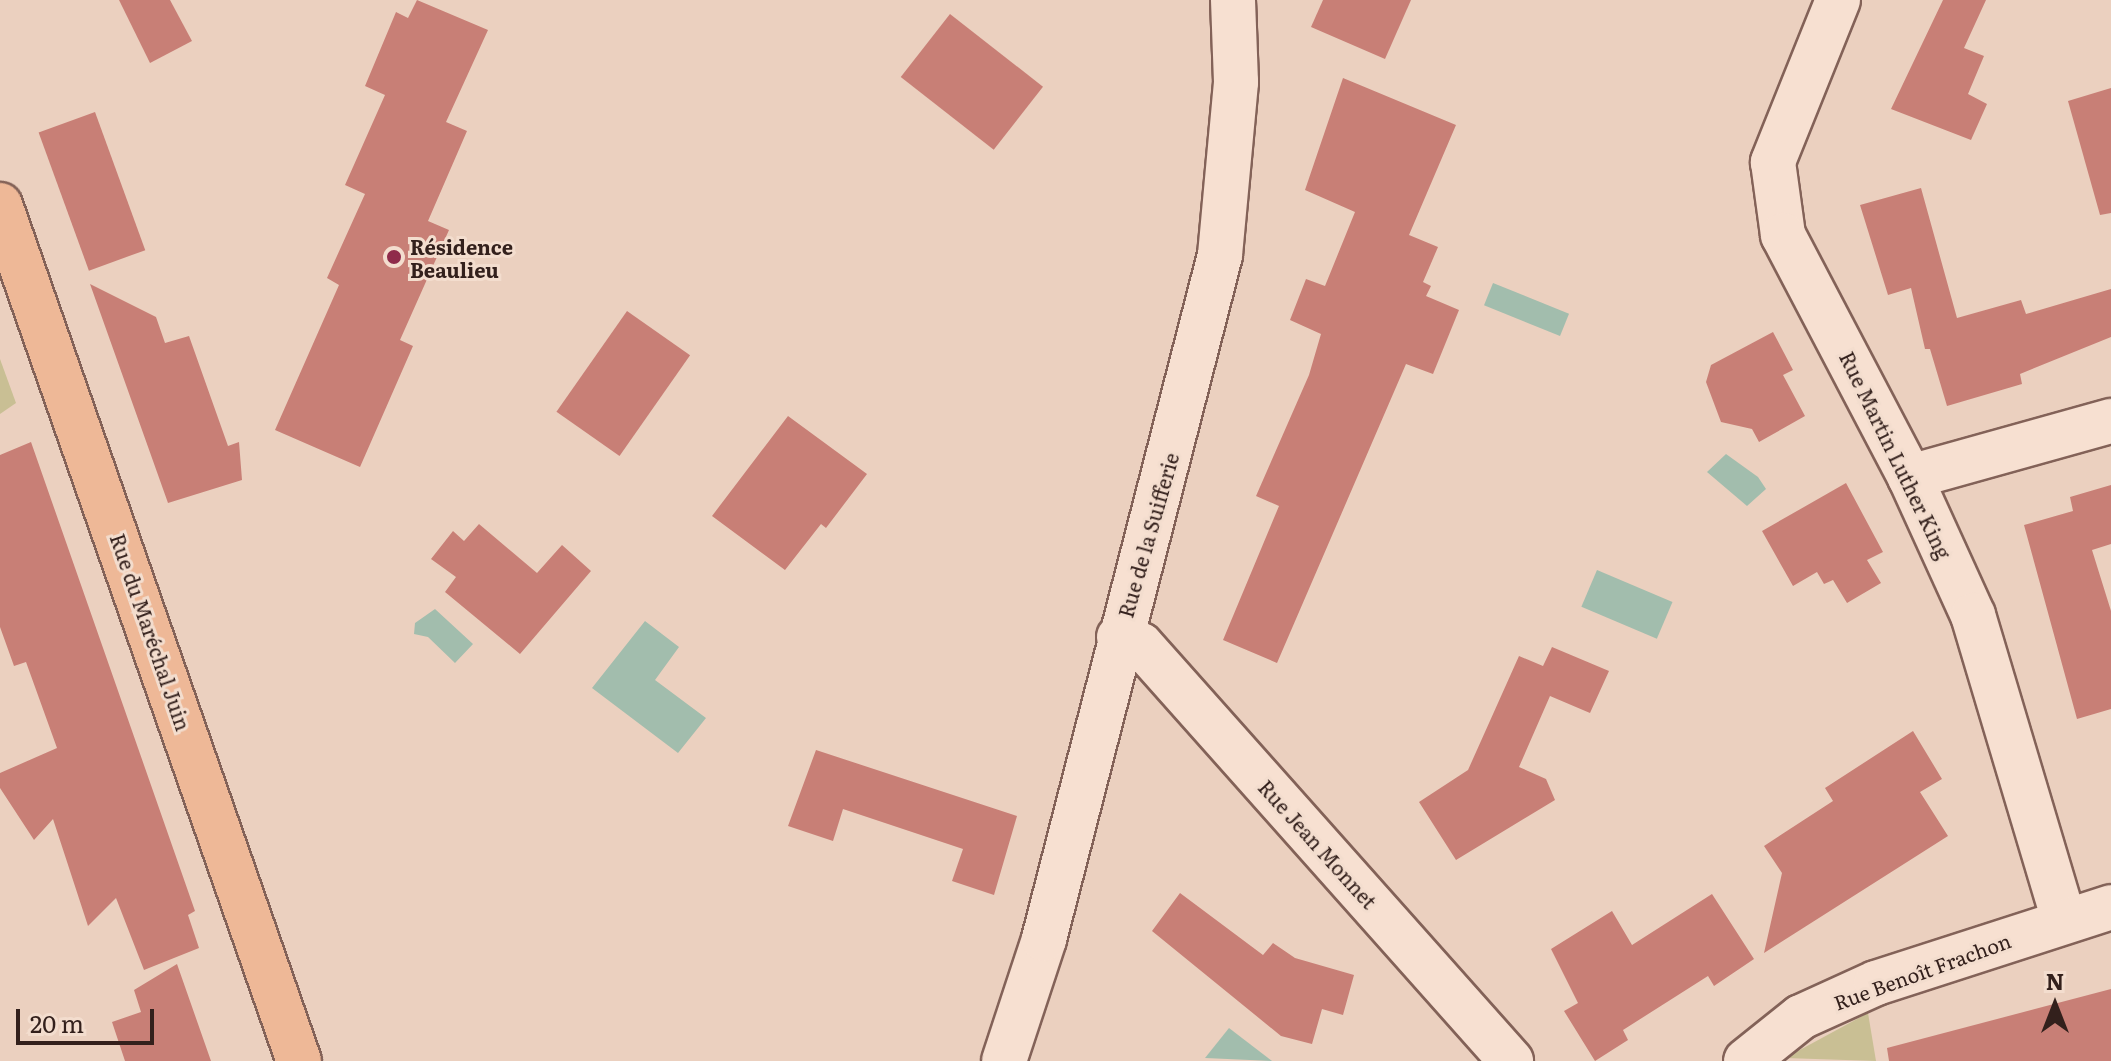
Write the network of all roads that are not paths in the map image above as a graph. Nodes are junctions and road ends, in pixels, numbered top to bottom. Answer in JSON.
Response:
{"nodes":[{"id":1,"x":1233,"y":0,"type":"edge"},
{"id":2,"x":1838,"y":0,"type":"edge"},
{"id":3,"x":0,"y":205,"type":"edge"},
{"id":4,"x":2111,"y":421,"type":"edge"},
{"id":5,"x":1910,"y":477,"type":"junction"},
{"id":6,"x":1119,"y":637,"type":"junction"},
{"id":7,"x":2111,"y":907,"type":"edge"},
{"id":8,"x":2064,"y":920,"type":"junction"},
{"id":9,"x":299,"y":1061,"type":"edge"},
{"id":10,"x":1004,"y":1061,"type":"edge"},
{"id":11,"x":1511,"y":1061,"type":"edge"},
{"id":12,"x":1746,"y":1061,"type":"edge"}],
"edges":[{"from":1,"to":6,"type":"street","name":"Rue de la Suifferie"},
{"from":2,"to":5,"type":"street","name":"Rue Martin Luther King"},
{"from":3,"to":9,"type":"main road","name":"Rue du Maréchal Juin"},
{"from":4,"to":5,"type":"street"},
{"from":5,"to":8,"type":"street","name":"Rue Martin Luther King"},
{"from":6,"to":10,"type":"street","name":"Rue de la Suifferie"},
{"from":6,"to":11,"type":"street","name":"Rue Jean Monnet"},
{"from":7,"to":8,"type":"street","name":"Rue Benoît Frachon"},
{"from":8,"to":12,"type":"street","name":"Rue Benoît Frachon"}]}
